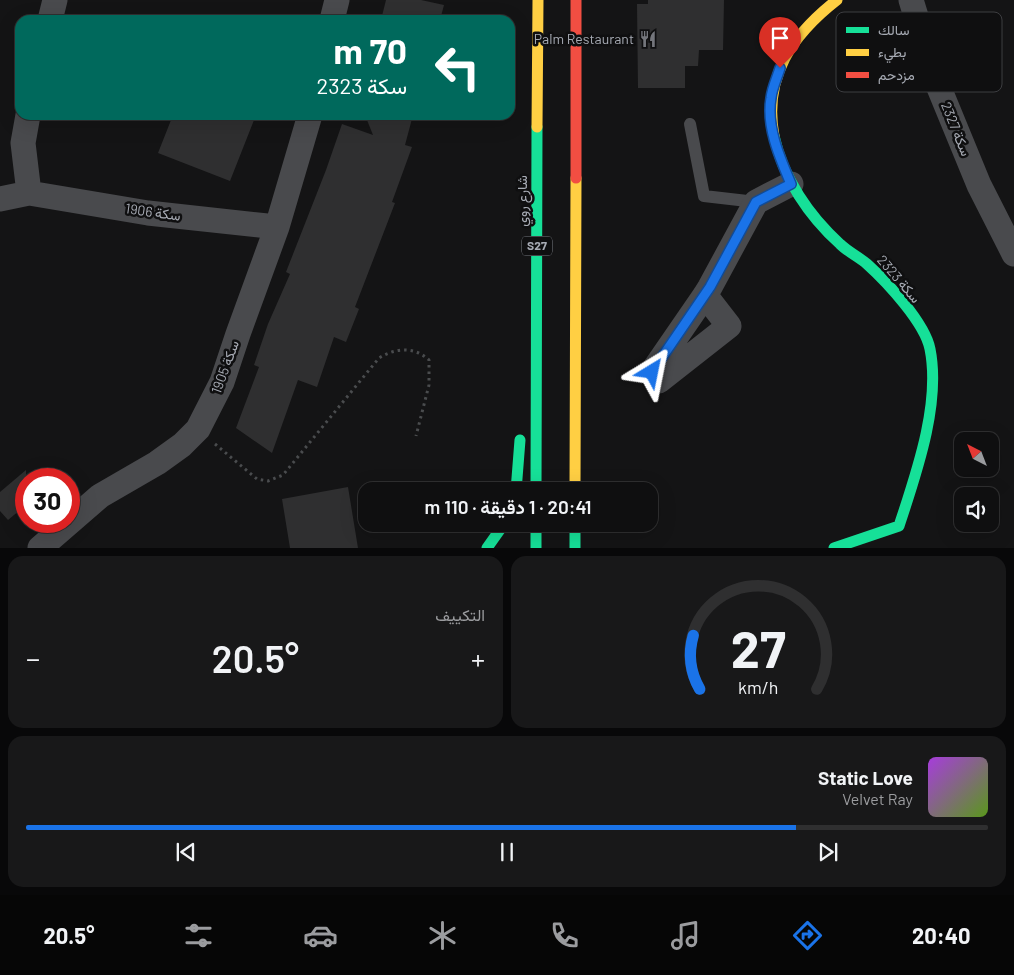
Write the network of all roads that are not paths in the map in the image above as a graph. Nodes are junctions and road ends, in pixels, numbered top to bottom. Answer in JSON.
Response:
{"nodes":[{"id":1,"x":55,"y":0,"type":"edge"},
{"id":2,"x":538,"y":0,"type":"edge"},
{"id":3,"x":576,"y":0,"type":"edge"},
{"id":4,"x":837,"y":0,"type":"edge"},
{"id":5,"x":910,"y":0,"type":"edge"},
{"id":6,"x":914,"y":12,"type":"edge"},
{"id":7,"x":51,"y":15,"type":"edge"},
{"id":8,"x":526,"y":43,"type":"dead end"},
{"id":9,"x":536,"y":77,"type":"junction"},
{"id":10,"x":940,"y":92,"type":"edge"},
{"id":11,"x":27,"y":120,"type":"edge"},
{"id":12,"x":309,"y":120,"type":"edge"},
{"id":13,"x":690,"y":124,"type":"dead end"},
{"id":14,"x":791,"y":184,"type":"junction"},
{"id":15,"x":29,"y":192,"type":"junction"},
{"id":16,"x":0,"y":199,"type":"edge"},
{"id":17,"x":756,"y":202,"type":"junction"},
{"id":18,"x":277,"y":227,"type":"junction"},
{"id":19,"x":1014,"y":254,"type":"edge"},
{"id":20,"x":705,"y":295,"type":"dead end"},
{"id":21,"x":537,"y":317,"type":"junction"},
{"id":22,"x":525,"y":385,"type":"dead end"},
{"id":23,"x":522,"y":424,"type":"dead end"},
{"id":24,"x":517,"y":482,"type":"edge"},
{"id":25,"x":536,"y":482,"type":"edge"},
{"id":26,"x":575,"y":482,"type":"edge"},
{"id":27,"x":498,"y":532,"type":"edge"},
{"id":28,"x":536,"y":532,"type":"edge"},
{"id":29,"x":575,"y":532,"type":"edge"},
{"id":30,"x":40,"y":548,"type":"edge"},
{"id":31,"x":487,"y":548,"type":"edge"},
{"id":32,"x":536,"y":548,"type":"edge"},
{"id":33,"x":575,"y":548,"type":"edge"},
{"id":34,"x":834,"y":548,"type":"edge"}],
"edges":[{"from":1,"to":7,"type":"street"},
{"from":2,"to":9,"type":"main road","name":"شارع روي","number":"S27"},
{"from":3,"to":26,"type":"main road"},
{"from":4,"to":14,"type":"main road","name":"سكة 2323"},
{"from":5,"to":6,"type":"street","name":"سكة 2327"},
{"from":8,"to":9,"type":"main road"},
{"from":9,"to":21,"type":"main road","name":"شارع روي","number":"S27"},
{"from":10,"to":19,"type":"street","name":"سكة 2327"},
{"from":11,"to":15,"type":"street"},
{"from":12,"to":18,"type":"street","name":"سكة 1905"},
{"from":13,"to":17,"type":"lane"},
{"from":14,"to":17,"type":"street"},
{"from":14,"to":34,"type":"main road","name":"سكة 2323"},
{"from":15,"to":16,"type":"street","name":"سكة 1906"},
{"from":15,"to":18,"type":"street","name":"سكة 1906"},
{"from":17,"to":20,"type":"street"},
{"from":18,"to":30,"type":"street","name":"سكة 1905"},
{"from":21,"to":22,"type":"main road"},
{"from":21,"to":25,"type":"main road","name":"شارع روي","number":"S27"},
{"from":23,"to":24,"type":"main road"},
{"from":27,"to":31,"type":"main road"},
{"from":28,"to":32,"type":"main road"},
{"from":29,"to":33,"type":"main road"}]}
